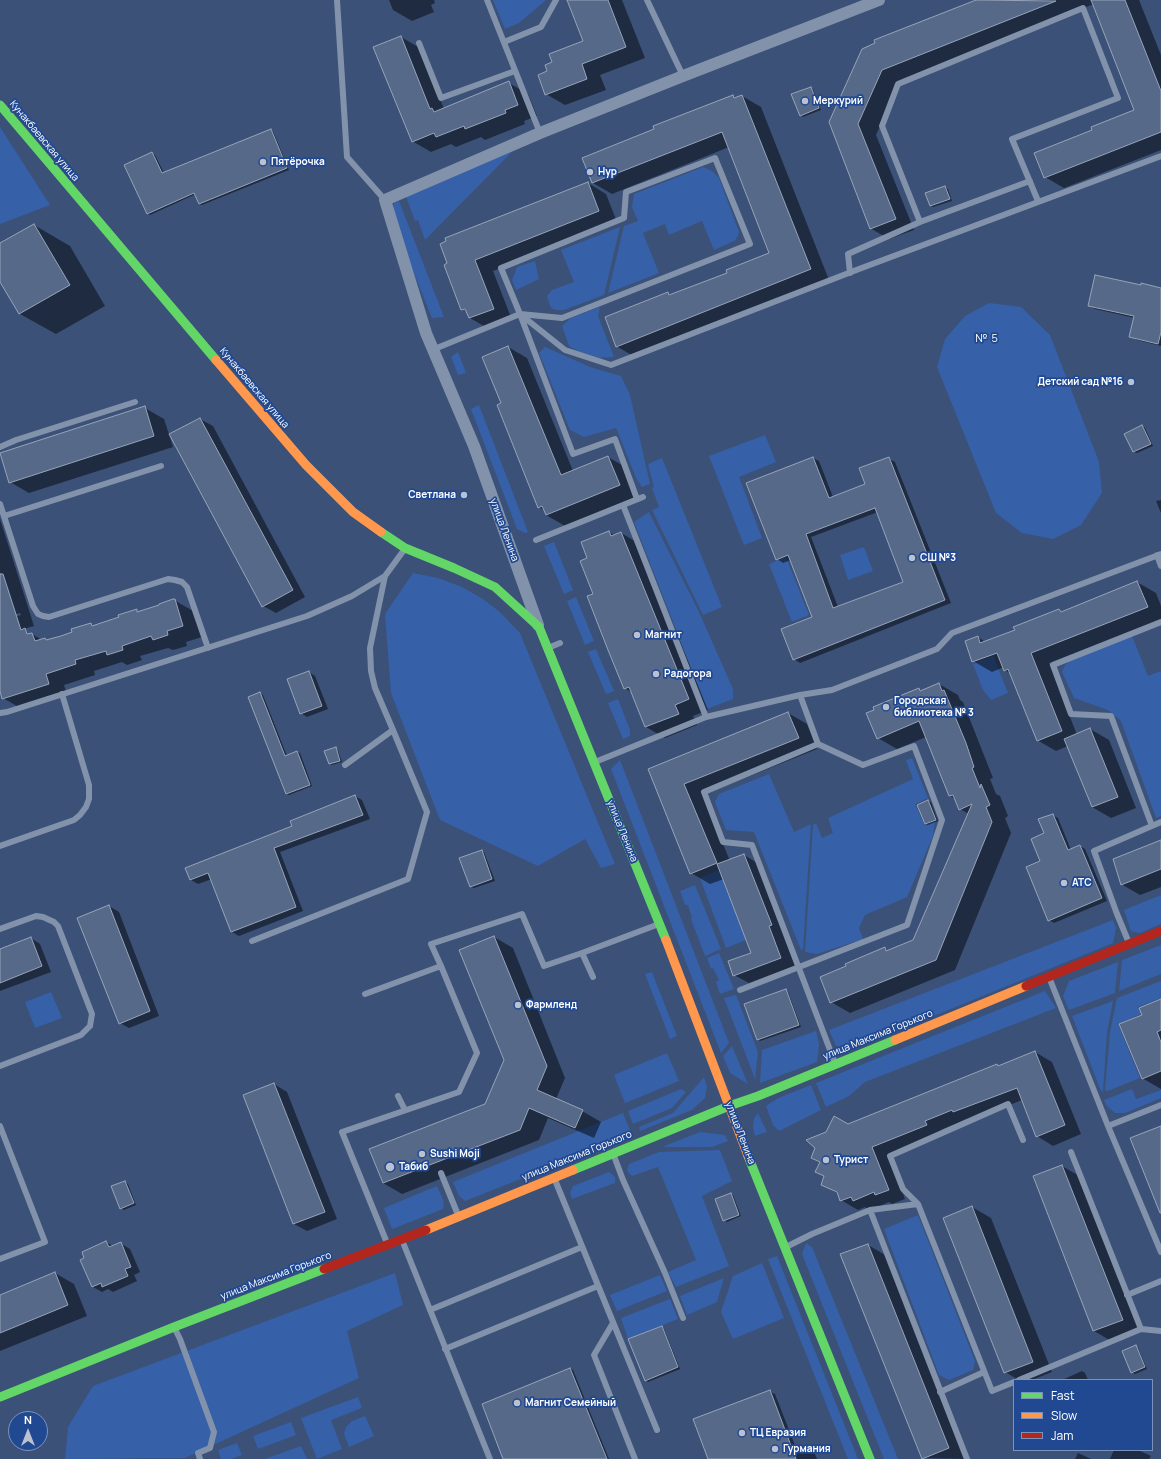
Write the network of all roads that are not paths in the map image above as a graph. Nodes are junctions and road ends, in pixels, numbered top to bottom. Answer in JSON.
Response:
{"nodes":[{"id":1,"x":337,"y":0,"type":"edge"},
{"id":2,"x":487,"y":0,"type":"edge"},
{"id":3,"x":556,"y":0,"type":"edge"},
{"id":4,"x":647,"y":0,"type":"edge"},
{"id":5,"x":879,"y":0,"type":"edge"},
{"id":6,"x":504,"y":42,"type":"junction"},
{"id":7,"x":419,"y":43,"type":"dead end"},
{"id":8,"x":516,"y":71,"type":"junction"},
{"id":9,"x":683,"y":76,"type":"junction"},
{"id":10,"x":0,"y":105,"type":"edge"},
{"id":11,"x":540,"y":134,"type":"junction"},
{"id":12,"x":1161,"y":156,"type":"edge"},
{"id":13,"x":1030,"y":181,"type":"junction"},
{"id":14,"x":385,"y":200,"type":"junction"},
{"id":15,"x":1038,"y":201,"type":"junction"},
{"id":16,"x":920,"y":222,"type":"junction"},
{"id":17,"x":850,"y":273,"type":"junction"},
{"id":18,"x":520,"y":314,"type":"junction"},
{"id":19,"x":432,"y":350,"type":"junction"},
{"id":20,"x":135,"y":402,"type":"dead end"},
{"id":21,"x":0,"y":447,"type":"edge"},
{"id":22,"x":161,"y":466,"type":"dead end"},
{"id":23,"x":0,"y":504,"type":"edge"},
{"id":24,"x":623,"y":505,"type":"junction"},
{"id":25,"x":4,"y":516,"type":"junction"},
{"id":26,"x":536,"y":540,"type":"dead end"},
{"id":27,"x":405,"y":548,"type":"junction"},
{"id":28,"x":1159,"y":555,"type":"edge"},
{"id":29,"x":1161,"y":566,"type":"edge"},
{"id":30,"x":385,"y":576,"type":"junction"},
{"id":31,"x":1161,"y":622,"type":"edge"},
{"id":32,"x":539,"y":627,"type":"junction"},
{"id":33,"x":560,"y":644,"type":"dead end"},
{"id":34,"x":208,"y":648,"type":"junction"},
{"id":35,"x":547,"y":649,"type":"junction"},
{"id":36,"x":62,"y":694,"type":"junction"},
{"id":37,"x":800,"y":695,"type":"junction"},
{"id":38,"x":0,"y":713,"type":"edge"},
{"id":39,"x":706,"y":717,"type":"junction"},
{"id":40,"x":393,"y":730,"type":"junction"},
{"id":41,"x":818,"y":744,"type":"junction"},
{"id":42,"x":594,"y":762,"type":"junction"},
{"id":43,"x":345,"y":765,"type":"dead end"},
{"id":44,"x":1161,"y":822,"type":"edge"},
{"id":45,"x":1152,"y":826,"type":"junction"},
{"id":46,"x":0,"y":846,"type":"edge"},
{"id":47,"x":660,"y":923,"type":"junction"},
{"id":48,"x":0,"y":929,"type":"edge"},
{"id":49,"x":1161,"y":931,"type":"edge"},
{"id":50,"x":252,"y":941,"type":"dead end"},
{"id":51,"x":1129,"y":943,"type":"junction"},
{"id":52,"x":582,"y":953,"type":"junction"},
{"id":53,"x":441,"y":966,"type":"junction"},
{"id":54,"x":799,"y":967,"type":"junction"},
{"id":55,"x":593,"y":977,"type":"dead end"},
{"id":56,"x":1049,"y":977,"type":"junction"},
{"id":57,"x":740,"y":990,"type":"dead end"},
{"id":58,"x":365,"y":994,"type":"dead end"},
{"id":59,"x":835,"y":1064,"type":"junction"},
{"id":60,"x":0,"y":1066,"type":"edge"},
{"id":61,"x":398,"y":1096,"type":"dead end"},
{"id":62,"x":1161,"y":1105,"type":"edge"},
{"id":63,"x":729,"y":1106,"type":"junction"},
{"id":64,"x":405,"y":1110,"type":"junction"},
{"id":65,"x":0,"y":1126,"type":"edge"},
{"id":66,"x":1108,"y":1126,"type":"junction"},
{"id":67,"x":1023,"y":1140,"type":"dead end"},
{"id":68,"x":1071,"y":1152,"type":"dead end"},
{"id":69,"x":614,"y":1154,"type":"junction"},
{"id":70,"x":441,"y":1172,"type":"dead end"},
{"id":71,"x":554,"y":1177,"type":"junction"},
{"id":72,"x":918,"y":1204,"type":"junction"},
{"id":73,"x":870,"y":1210,"type":"junction"},
{"id":74,"x":458,"y":1216,"type":"junction"},
{"id":75,"x":402,"y":1239,"type":"junction"},
{"id":76,"x":388,"y":1244,"type":"junction"},
{"id":77,"x":582,"y":1247,"type":"junction"},
{"id":78,"x":786,"y":1247,"type":"junction"},
{"id":79,"x":1161,"y":1252,"type":"edge"},
{"id":80,"x":0,"y":1259,"type":"edge"},
{"id":81,"x":1161,"y":1281,"type":"edge"},
{"id":82,"x":598,"y":1286,"type":"junction"},
{"id":83,"x":1127,"y":1295,"type":"junction"},
{"id":84,"x":430,"y":1310,"type":"junction"},
{"id":85,"x":683,"y":1318,"type":"dead end"},
{"id":86,"x":613,"y":1323,"type":"junction"},
{"id":87,"x":174,"y":1326,"type":"junction"},
{"id":88,"x":1141,"y":1329,"type":"junction"},
{"id":89,"x":1161,"y":1331,"type":"edge"},
{"id":90,"x":445,"y":1349,"type":"junction"},
{"id":91,"x":984,"y":1372,"type":"junction"},
{"id":92,"x":1021,"y":1379,"type":"edge"},
{"id":93,"x":1013,"y":1382,"type":"edge"},
{"id":94,"x":940,"y":1392,"type":"junction"},
{"id":95,"x":0,"y":1397,"type":"edge"},
{"id":96,"x":657,"y":1430,"type":"dead end"},
{"id":97,"x":200,"y":1459,"type":"edge"},
{"id":98,"x":490,"y":1459,"type":"edge"},
{"id":99,"x":635,"y":1459,"type":"edge"},
{"id":100,"x":870,"y":1459,"type":"edge"},
{"id":101,"x":967,"y":1459,"type":"edge"}],
"edges":[{"from":1,"to":14,"type":"lane"},
{"from":2,"to":6,"type":"lane"},
{"from":3,"to":6,"type":"lane"},
{"from":4,"to":9,"type":"lane"},
{"from":5,"to":9,"type":"street"},
{"from":6,"to":8,"type":"lane"},
{"from":7,"to":8,"type":"lane"},
{"from":8,"to":11,"type":"lane"},
{"from":9,"to":11,"type":"street"},
{"from":10,"to":27,"type":"main road","name":"Кунакбаевская улица"},
{"from":11,"to":14,"type":"street"},
{"from":12,"to":15,"type":"lane"},
{"from":13,"to":15,"type":"lane"},
{"from":13,"to":16,"type":"lane"},
{"from":13,"to":16,"type":"lane"},
{"from":14,"to":19,"type":"street","name":"улица Ленина"},
{"from":15,"to":17,"type":"lane"},
{"from":16,"to":17,"type":"lane"},
{"from":17,"to":18,"type":"lane"},
{"from":18,"to":18,"type":"lane"},
{"from":18,"to":19,"type":"lane"},
{"from":18,"to":24,"type":"lane"},
{"from":19,"to":32,"type":"street","name":"улица Ленина"},
{"from":20,"to":21,"type":"lane"},
{"from":22,"to":25,"type":"lane"},
{"from":23,"to":25,"type":"lane"},
{"from":24,"to":26,"type":"lane"},
{"from":24,"to":39,"type":"lane"},
{"from":25,"to":34,"type":"lane"},
{"from":27,"to":30,"type":"lane"},
{"from":27,"to":32,"type":"main road","name":"Кунакбаевская улица"},
{"from":28,"to":29,"type":"lane"},
{"from":28,"to":37,"type":"lane"},
{"from":30,"to":34,"type":"lane"},
{"from":30,"to":40,"type":"lane"},
{"from":31,"to":45,"type":"lane"},
{"from":32,"to":35,"type":"main road","name":"улица Ленина"},
{"from":33,"to":35,"type":"lane"},
{"from":34,"to":36,"type":"lane"},
{"from":35,"to":42,"type":"main road","name":"улица Ленина"},
{"from":36,"to":38,"type":"lane"},
{"from":36,"to":46,"type":"lane"},
{"from":37,"to":39,"type":"lane"},
{"from":37,"to":41,"type":"lane"},
{"from":39,"to":42,"type":"lane"},
{"from":40,"to":43,"type":"lane"},
{"from":40,"to":50,"type":"lane"},
{"from":41,"to":54,"type":"lane"},
{"from":41,"to":54,"type":"lane"},
{"from":42,"to":47,"type":"main road","name":"улица Ленина"},
{"from":44,"to":45,"type":"lane"},
{"from":45,"to":51,"type":"lane"},
{"from":47,"to":52,"type":"lane"},
{"from":47,"to":63,"type":"main road","name":"улица Ленина"},
{"from":48,"to":60,"type":"lane"},
{"from":49,"to":51,"type":"main road","name":"улица Максима Горького"},
{"from":51,"to":56,"type":"main road","name":"улица Максима Горького"},
{"from":52,"to":53,"type":"lane"},
{"from":52,"to":55,"type":"lane"},
{"from":53,"to":58,"type":"lane"},
{"from":53,"to":64,"type":"lane"},
{"from":54,"to":57,"type":"lane"},
{"from":54,"to":59,"type":"lane"},
{"from":56,"to":59,"type":"main road","name":"улица Максима Горького"},
{"from":56,"to":66,"type":"lane"},
{"from":59,"to":63,"type":"main road","name":"улица Максима Горького"},
{"from":61,"to":64,"type":"lane"},
{"from":62,"to":66,"type":"lane"},
{"from":63,"to":69,"type":"main road","name":"улица Максима Горького"},
{"from":63,"to":78,"type":"main road","name":"улица Ленина"},
{"from":64,"to":76,"type":"lane"},
{"from":65,"to":80,"type":"lane"},
{"from":66,"to":79,"type":"lane"},
{"from":67,"to":72,"type":"lane"},
{"from":68,"to":83,"type":"lane"},
{"from":69,"to":71,"type":"main road","name":"улица Максима Горького"},
{"from":69,"to":85,"type":"lane"},
{"from":70,"to":74,"type":"lane"},
{"from":71,"to":74,"type":"main road","name":"улица Максима Горького"},
{"from":71,"to":77,"type":"lane"},
{"from":72,"to":73,"type":"lane"},
{"from":72,"to":91,"type":"lane"},
{"from":73,"to":78,"type":"lane"},
{"from":73,"to":94,"type":"lane"},
{"from":74,"to":75,"type":"main road","name":"улица Максима Горького"},
{"from":75,"to":76,"type":"main road","name":"улица Максима Горького"},
{"from":75,"to":84,"type":"lane"},
{"from":76,"to":87,"type":"main road","name":"улица Максима Горького"},
{"from":77,"to":82,"type":"lane"},
{"from":77,"to":84,"type":"lane"},
{"from":78,"to":100,"type":"main road","name":"улица Ленина"},
{"from":81,"to":83,"type":"lane"},
{"from":82,"to":86,"type":"lane"},
{"from":82,"to":90,"type":"lane"},
{"from":83,"to":88,"type":"lane"},
{"from":84,"to":90,"type":"lane"},
{"from":86,"to":96,"type":"lane"},
{"from":86,"to":99,"type":"lane"},
{"from":87,"to":95,"type":"main road","name":"улица Максима Горького"},
{"from":87,"to":97,"type":"lane"},
{"from":88,"to":89,"type":"lane"},
{"from":88,"to":92,"type":"lane"},
{"from":90,"to":98,"type":"lane"},
{"from":91,"to":93,"type":"lane"},
{"from":91,"to":94,"type":"lane"},
{"from":94,"to":101,"type":"lane"}]}
